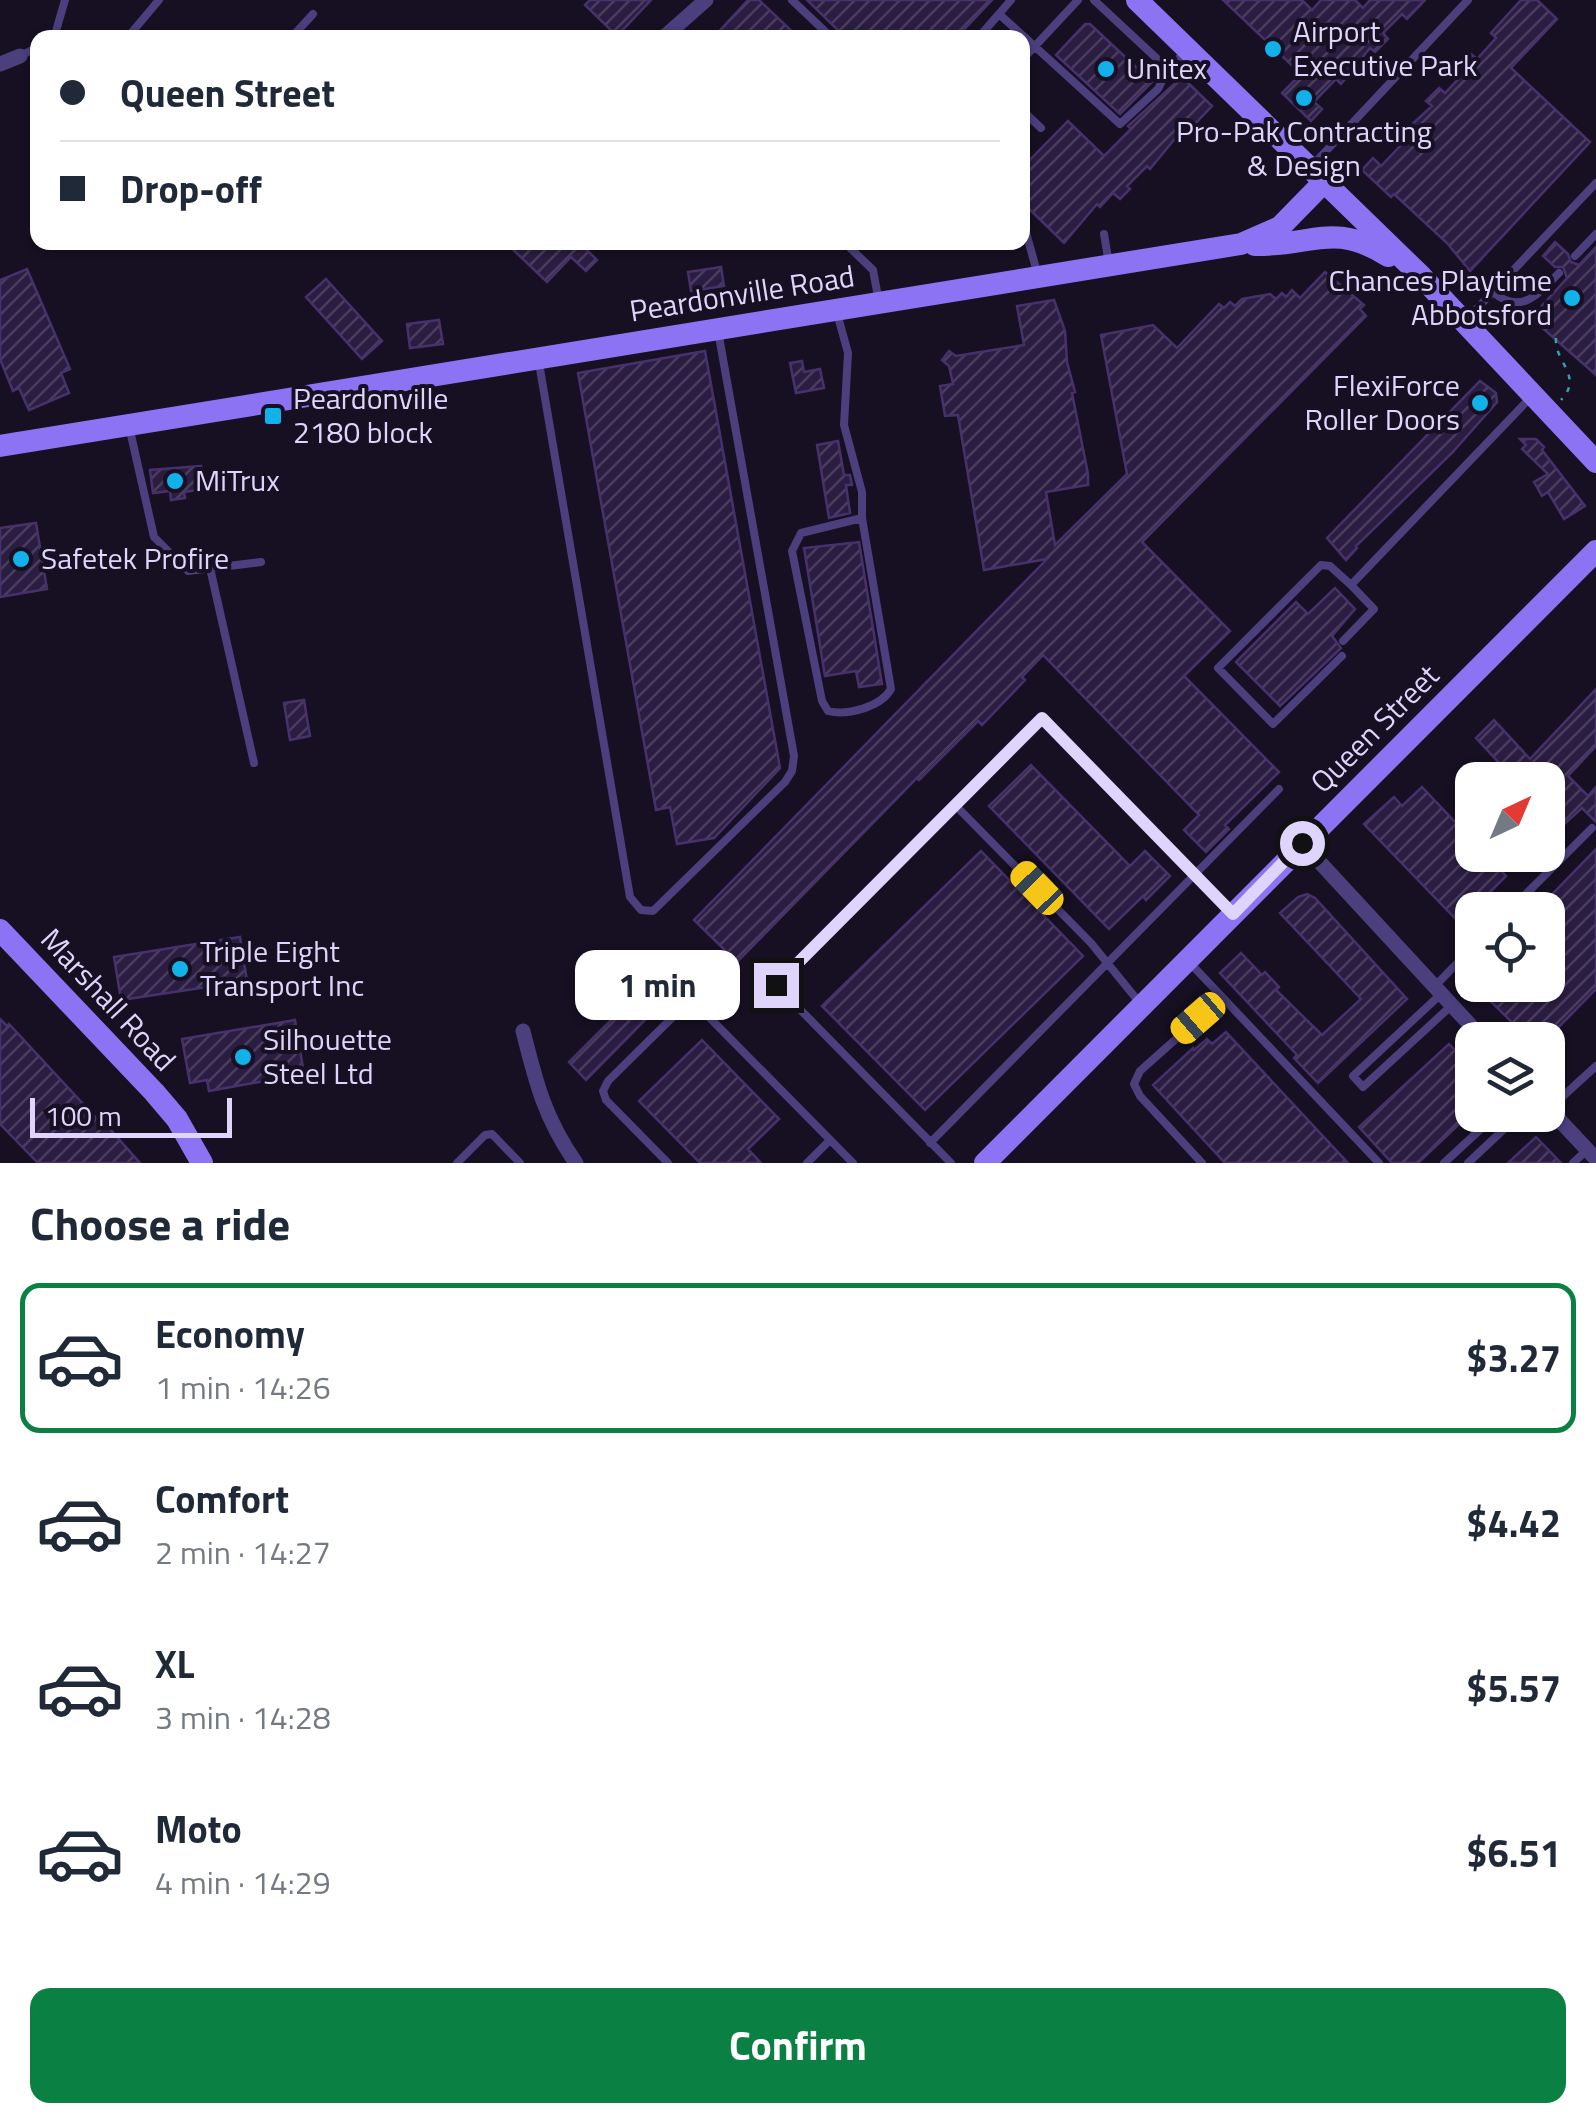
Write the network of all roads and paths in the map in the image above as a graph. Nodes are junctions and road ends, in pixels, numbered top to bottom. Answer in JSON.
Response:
{"nodes":[{"id":1,"x":65,"y":0,"type":"edge"},
{"id":2,"x":159,"y":0,"type":"edge"},
{"id":3,"x":706,"y":0,"type":"edge"},
{"id":4,"x":792,"y":0,"type":"edge"},
{"id":5,"x":1012,"y":0,"type":"edge"},
{"id":6,"x":1078,"y":0,"type":"edge"},
{"id":7,"x":1094,"y":0,"type":"edge"},
{"id":8,"x":1137,"y":0,"type":"edge"},
{"id":9,"x":1468,"y":0,"type":"edge"},
{"id":10,"x":314,"y":14,"type":"dead end"},
{"id":11,"x":998,"y":14,"type":"junction"},
{"id":12,"x":56,"y":30,"type":"edge"},
{"id":13,"x":134,"y":30,"type":"edge"},
{"id":14,"x":299,"y":30,"type":"edge"},
{"id":15,"x":672,"y":30,"type":"edge"},
{"id":16,"x":824,"y":30,"type":"edge"},
{"id":17,"x":985,"y":30,"type":"edge"},
{"id":18,"x":1016,"y":30,"type":"edge"},
{"id":19,"x":1030,"y":42,"type":"edge"},
{"id":20,"x":1033,"y":45,"type":"junction"},
{"id":21,"x":1188,"y":48,"type":"junction"},
{"id":22,"x":1030,"y":49,"type":"edge"},
{"id":23,"x":30,"y":52,"type":"edge"},
{"id":24,"x":20,"y":56,"type":"joint"},
{"id":25,"x":0,"y":64,"type":"edge"},
{"id":26,"x":1168,"y":69,"type":"junction"},
{"id":27,"x":1030,"y":118,"type":"edge"},
{"id":28,"x":1041,"y":128,"type":"dead end"},
{"id":29,"x":1318,"y":174,"type":"junction"},
{"id":30,"x":1596,"y":183,"type":"edge"},
{"id":31,"x":1104,"y":234,"type":"dead end"},
{"id":32,"x":1596,"y":234,"type":"edge"},
{"id":33,"x":1240,"y":244,"type":"junction"},
{"id":34,"x":1030,"y":247,"type":"edge"},
{"id":35,"x":852,"y":250,"type":"edge"},
{"id":36,"x":1574,"y":256,"type":"dead end"},
{"id":37,"x":1109,"y":265,"type":"junction"},
{"id":38,"x":1559,"y":273,"type":"dead end"},
{"id":39,"x":1038,"y":276,"type":"junction"},
{"id":40,"x":1421,"y":276,"type":"junction"},
{"id":41,"x":1493,"y":292,"type":"junction"},
{"id":42,"x":879,"y":302,"type":"junction"},
{"id":43,"x":836,"y":308,"type":"junction"},
{"id":44,"x":1533,"y":316,"type":"dead end"},
{"id":45,"x":1469,"y":326,"type":"junction"},
{"id":46,"x":718,"y":328,"type":"junction"},
{"id":47,"x":1556,"y":338,"type":"dead end"},
{"id":48,"x":538,"y":358,"type":"junction"},
{"id":49,"x":1541,"y":403,"type":"junction"},
{"id":50,"x":130,"y":426,"type":"junction"},
{"id":51,"x":0,"y":446,"type":"edge"},
{"id":52,"x":1596,"y":462,"type":"edge"},
{"id":53,"x":862,"y":518,"type":"junction"},
{"id":54,"x":1596,"y":551,"type":"edge"},
{"id":55,"x":261,"y":562,"type":"dead end"},
{"id":56,"x":210,"y":568,"type":"junction"},
{"id":57,"x":1351,"y":585,"type":"junction"},
{"id":58,"x":1343,"y":641,"type":"dead end"},
{"id":59,"x":1342,"y":656,"type":"dead end"},
{"id":60,"x":254,"y":763,"type":"dead end"},
{"id":61,"x":1279,"y":789,"type":"dead end"},
{"id":62,"x":956,"y":806,"type":"junction"},
{"id":63,"x":1595,"y":829,"type":"edge"},
{"id":64,"x":1302,"y":843,"type":"junction"},
{"id":65,"x":1195,"y":874,"type":"junction"},
{"id":66,"x":1529,"y":892,"type":"edge"},
{"id":67,"x":1233,"y":914,"type":"junction"},
{"id":68,"x":0,"y":930,"type":"edge"},
{"id":69,"x":1188,"y":960,"type":"junction"},
{"id":70,"x":1106,"y":965,"type":"junction"},
{"id":71,"x":1455,"y":975,"type":"edge"},
{"id":72,"x":1442,"y":995,"type":"junction"},
{"id":73,"x":1222,"y":998,"type":"junction"},
{"id":74,"x":1142,"y":1005,"type":"junction"},
{"id":75,"x":1416,"y":1016,"type":"junction"},
{"id":76,"x":1467,"y":1022,"type":"edge"},
{"id":77,"x":1427,"y":1028,"type":"junction"},
{"id":78,"x":523,"y":1031,"type":"dead end"},
{"id":79,"x":1596,"y":1066,"type":"edge"},
{"id":80,"x":1565,"y":1093,"type":"edge"},
{"id":81,"x":1565,"y":1126,"type":"edge"},
{"id":82,"x":1478,"y":1132,"type":"edge"},
{"id":83,"x":1499,"y":1132,"type":"edge"},
{"id":84,"x":830,"y":1140,"type":"junction"},
{"id":85,"x":930,"y":1143,"type":"junction"},
{"id":86,"x":1591,"y":1154,"type":"edge"},
{"id":87,"x":464,"y":1155,"type":"junction"},
{"id":88,"x":202,"y":1163,"type":"edge"},
{"id":89,"x":457,"y":1163,"type":"edge"},
{"id":90,"x":472,"y":1163,"type":"edge"},
{"id":91,"x":520,"y":1163,"type":"edge"},
{"id":92,"x":576,"y":1163,"type":"edge"},
{"id":93,"x":668,"y":1163,"type":"edge"},
{"id":94,"x":807,"y":1163,"type":"edge"},
{"id":95,"x":853,"y":1163,"type":"edge"},
{"id":96,"x":950,"y":1163,"type":"edge"},
{"id":97,"x":986,"y":1163,"type":"edge"},
{"id":98,"x":1202,"y":1163,"type":"edge"},
{"id":99,"x":1378,"y":1163,"type":"edge"},
{"id":100,"x":1444,"y":1163,"type":"edge"},
{"id":101,"x":1468,"y":1163,"type":"edge"},
{"id":102,"x":1573,"y":1163,"type":"edge"}],
"edges":[{"from":1,"to":12,"type":"lane"},
{"from":2,"to":13,"type":"lane"},
{"from":3,"to":15,"type":"street"},
{"from":4,"to":16,"type":"lane"},
{"from":5,"to":11,"type":"lane"},
{"from":6,"to":20,"type":"lane"},
{"from":7,"to":26,"type":"lane"},
{"from":8,"to":21,"type":"street"},
{"from":9,"to":29,"type":"lane"},
{"from":10,"to":14,"type":"lane"},
{"from":11,"to":17,"type":"lane"},
{"from":11,"to":18,"type":"lane"},
{"from":19,"to":20,"type":"lane"},
{"from":20,"to":22,"type":"lane"},
{"from":20,"to":26,"type":"lane"},
{"from":21,"to":26,"type":"lane"},
{"from":21,"to":29,"type":"street"},
{"from":23,"to":24,"type":"lane"},
{"from":24,"to":25,"type":"street"},
{"from":27,"to":28,"type":"lane"},
{"from":29,"to":33,"type":"street","name":"Peardonville Road"},
{"from":29,"to":40,"type":"street"},
{"from":30,"to":41,"type":"lane"},
{"from":31,"to":37,"type":"lane"},
{"from":32,"to":36,"type":"lane"},
{"from":33,"to":37,"type":"street","name":"Peardonville Road"},
{"from":33,"to":40,"type":"street"},
{"from":34,"to":39,"type":"lane"},
{"from":35,"to":42,"type":"lane"},
{"from":37,"to":39,"type":"street","name":"Peardonville Road"},
{"from":38,"to":41,"type":"lane"},
{"from":39,"to":42,"type":"street","name":"Peardonville Road"},
{"from":40,"to":45,"type":"street"},
{"from":41,"to":45,"type":"lane"},
{"from":42,"to":43,"type":"street","name":"Peardonville Road"},
{"from":43,"to":46,"type":"street","name":"Peardonville Road"},
{"from":43,"to":53,"type":"lane"},
{"from":44,"to":45,"type":"path"},
{"from":45,"to":49,"type":"street"},
{"from":46,"to":48,"type":"street","name":"Peardonville Road"},
{"from":46,"to":48,"type":"lane"},
{"from":47,"to":49,"type":"path"},
{"from":48,"to":50,"type":"street","name":"Peardonville Road"},
{"from":49,"to":52,"type":"street"},
{"from":49,"to":57,"type":"lane"},
{"from":50,"to":51,"type":"street","name":"Peardonville Road"},
{"from":50,"to":56,"type":"lane"},
{"from":53,"to":53,"type":"lane"},
{"from":54,"to":64,"type":"street","name":"Queen Street"},
{"from":55,"to":56,"type":"lane"},
{"from":56,"to":60,"type":"lane"},
{"from":57,"to":58,"type":"lane"},
{"from":57,"to":59,"type":"lane"},
{"from":61,"to":65,"type":"lane"},
{"from":62,"to":65,"type":"lane"},
{"from":62,"to":70,"type":"lane"},
{"from":62,"to":85,"type":"lane"},
{"from":63,"to":66,"type":"lane"},
{"from":64,"to":67,"type":"street","name":"Queen Street"},
{"from":64,"to":72,"type":"street"},
{"from":65,"to":67,"type":"lane"},
{"from":65,"to":70,"type":"lane"},
{"from":67,"to":69,"type":"street","name":"Queen Street"},
{"from":68,"to":88,"type":"street","name":"Marshall Road"},
{"from":69,"to":73,"type":"lane"},
{"from":69,"to":74,"type":"street","name":"Queen Street"},
{"from":70,"to":74,"type":"lane"},
{"from":70,"to":85,"type":"lane"},
{"from":71,"to":72,"type":"lane"},
{"from":72,"to":75,"type":"lane"},
{"from":72,"to":76,"type":"street"},
{"from":72,"to":77,"type":"lane"},
{"from":73,"to":98,"type":"lane"},
{"from":73,"to":99,"type":"lane"},
{"from":74,"to":97,"type":"street","name":"Queen Street"},
{"from":75,"to":77,"type":"lane"},
{"from":75,"to":77,"type":"lane"},
{"from":78,"to":92,"type":"street"},
{"from":79,"to":80,"type":"lane"},
{"from":81,"to":86,"type":"street"},
{"from":82,"to":100,"type":"lane"},
{"from":83,"to":101,"type":"lane"},
{"from":84,"to":93,"type":"lane"},
{"from":84,"to":94,"type":"lane"},
{"from":84,"to":95,"type":"lane"},
{"from":85,"to":96,"type":"lane"},
{"from":86,"to":102,"type":"lane"},
{"from":87,"to":89,"type":"lane"},
{"from":87,"to":90,"type":"lane"},
{"from":87,"to":91,"type":"lane"}]}
